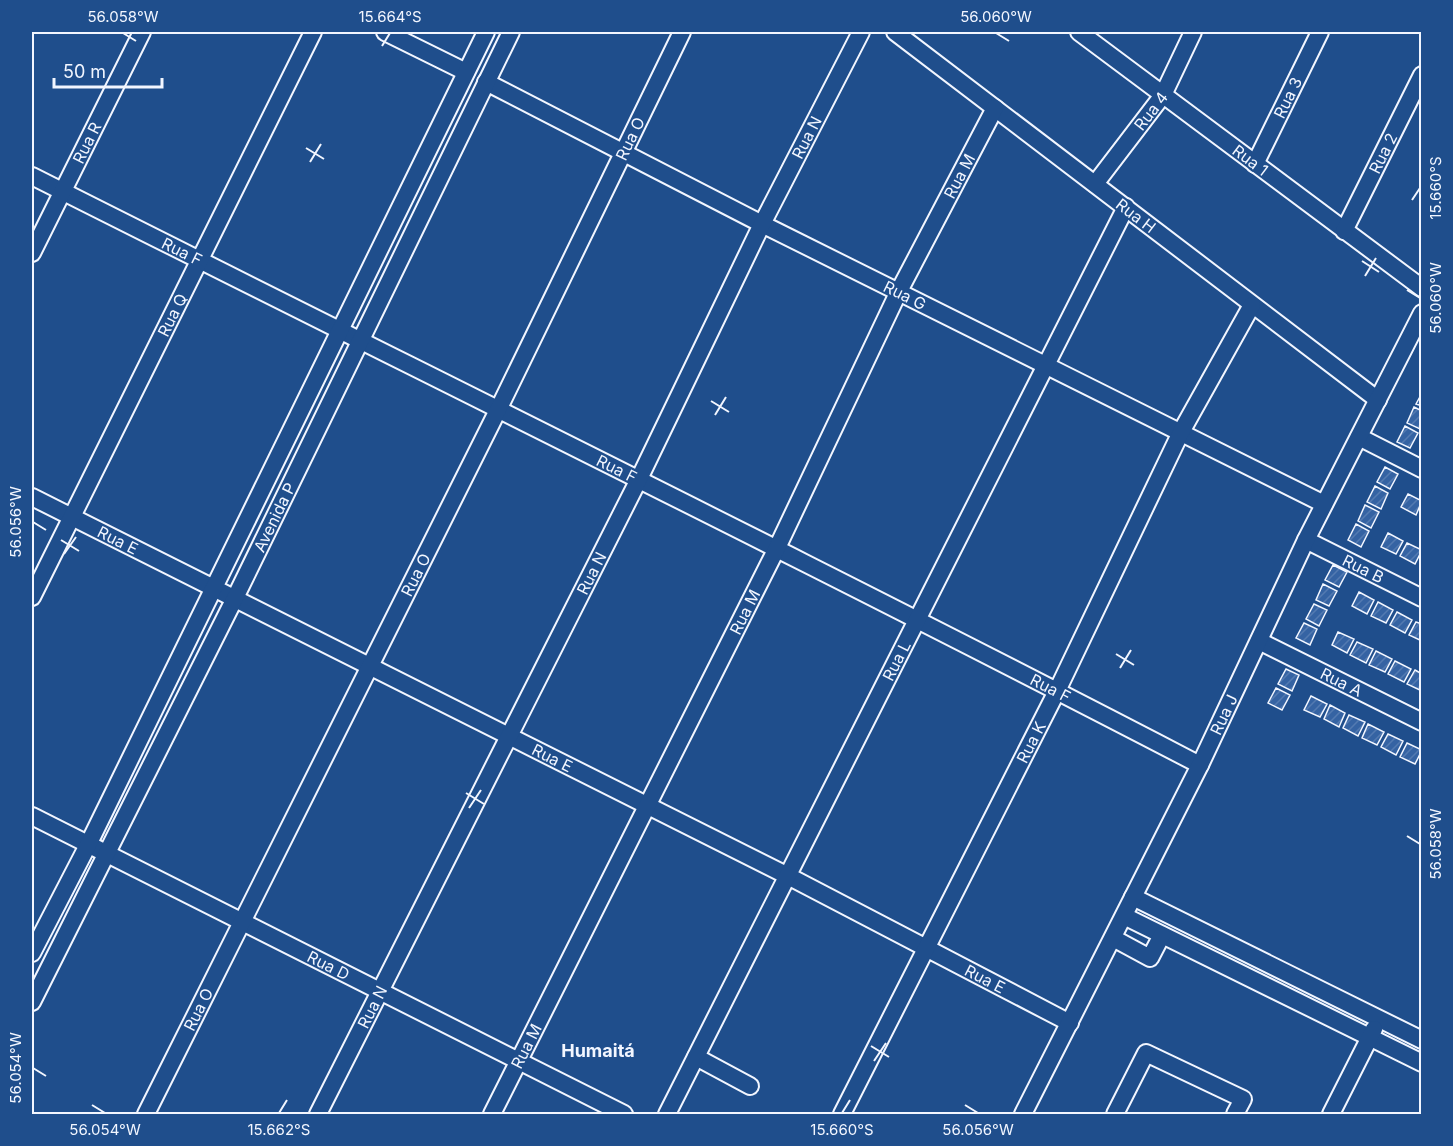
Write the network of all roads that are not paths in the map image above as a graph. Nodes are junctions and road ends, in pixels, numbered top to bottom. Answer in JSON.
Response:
{"nodes":[{"id":1,"x":142,"y":32,"type":"edge"},
{"id":2,"x":313,"y":32,"type":"edge"},
{"id":3,"x":385,"y":32,"type":"edge"},
{"id":4,"x":486,"y":32,"type":"edge"},
{"id":5,"x":511,"y":32,"type":"edge"},
{"id":6,"x":682,"y":32,"type":"edge"},
{"id":7,"x":861,"y":32,"type":"edge"},
{"id":8,"x":895,"y":32,"type":"edge"},
{"id":9,"x":1080,"y":32,"type":"edge"},
{"id":10,"x":1193,"y":32,"type":"edge"},
{"id":11,"x":1320,"y":32,"type":"edge"},
{"id":12,"x":466,"y":72,"type":"junction"},
{"id":13,"x":1422,"y":75,"type":"edge"},
{"id":14,"x":486,"y":82,"type":"junction"},
{"id":15,"x":1163,"y":95,"type":"junction"},
{"id":16,"x":995,"y":108,"type":"junction"},
{"id":17,"x":621,"y":153,"type":"junction"},
{"id":18,"x":1255,"y":164,"type":"junction"},
{"id":19,"x":32,"y":176,"type":"edge"},
{"id":20,"x":1095,"y":184,"type":"junction"},
{"id":21,"x":63,"y":192,"type":"junction"},
{"id":22,"x":1126,"y":207,"type":"junction"},
{"id":23,"x":762,"y":224,"type":"junction"},
{"id":24,"x":1344,"y":231,"type":"junction"},
{"id":25,"x":32,"y":254,"type":"edge"},
{"id":26,"x":201,"y":260,"type":"junction"},
{"id":27,"x":1422,"y":288,"type":"edge"},
{"id":28,"x":899,"y":291,"type":"junction"},
{"id":29,"x":1252,"y":305,"type":"junction"},
{"id":30,"x":1422,"y":313,"type":"edge"},
{"id":31,"x":341,"y":330,"type":"junction"},
{"id":32,"x":360,"y":339,"type":"junction"},
{"id":33,"x":1414,"y":345,"type":"edge"},
{"id":34,"x":1045,"y":364,"type":"junction"},
{"id":35,"x":1378,"y":400,"type":"junction"},
{"id":36,"x":498,"y":410,"type":"junction"},
{"id":37,"x":1181,"y":432,"type":"junction"},
{"id":38,"x":1359,"y":437,"type":"junction"},
{"id":39,"x":1422,"y":469,"type":"edge"},
{"id":40,"x":639,"y":481,"type":"junction"},
{"id":41,"x":32,"y":497,"type":"edge"},
{"id":42,"x":1324,"y":504,"type":"junction"},
{"id":43,"x":71,"y":517,"type":"junction"},
{"id":44,"x":1306,"y":540,"type":"junction"},
{"id":45,"x":776,"y":550,"type":"junction"},
{"id":46,"x":214,"y":587,"type":"junction"},
{"id":47,"x":32,"y":597,"type":"edge"},
{"id":48,"x":235,"y":598,"type":"junction"},
{"id":49,"x":1422,"y":598,"type":"edge"},
{"id":50,"x":916,"y":620,"type":"junction"},
{"id":51,"x":1259,"y":641,"type":"junction"},
{"id":52,"x":368,"y":667,"type":"junction"},
{"id":53,"x":1057,"y":691,"type":"junction"},
{"id":54,"x":1422,"y":722,"type":"edge"},
{"id":55,"x":509,"y":736,"type":"junction"},
{"id":56,"x":1200,"y":765,"type":"junction"},
{"id":57,"x":648,"y":805,"type":"junction"},
{"id":58,"x":32,"y":816,"type":"edge"},
{"id":59,"x":88,"y":845,"type":"junction"},
{"id":60,"x":106,"y":854,"type":"junction"},
{"id":61,"x":788,"y":876,"type":"junction"},
{"id":62,"x":1133,"y":897,"type":"junction"},
{"id":63,"x":1124,"y":916,"type":"junction"},
{"id":64,"x":242,"y":921,"type":"junction"},
{"id":65,"x":1162,"y":935,"type":"junction"},
{"id":66,"x":1113,"y":938,"type":"junction"},
{"id":67,"x":925,"y":948,"type":"junction"},
{"id":68,"x":32,"y":953,"type":"edge"},
{"id":69,"x":380,"y":992,"type":"junction"},
{"id":70,"x":32,"y":1002,"type":"edge"},
{"id":71,"x":1379,"y":1018,"type":"junction"},
{"id":72,"x":1070,"y":1023,"type":"junction"},
{"id":73,"x":1370,"y":1037,"type":"junction"},
{"id":74,"x":1422,"y":1040,"type":"edge"},
{"id":75,"x":696,"y":1057,"type":"junction"},
{"id":76,"x":518,"y":1061,"type":"junction"},
{"id":77,"x":1422,"y":1063,"type":"edge"},
{"id":78,"x":750,"y":1086,"type":"dead end"},
{"id":79,"x":146,"y":1114,"type":"edge"},
{"id":80,"x":318,"y":1114,"type":"edge"},
{"id":81,"x":492,"y":1114,"type":"edge"},
{"id":82,"x":624,"y":1114,"type":"edge"},
{"id":83,"x":667,"y":1114,"type":"edge"},
{"id":84,"x":842,"y":1114,"type":"edge"},
{"id":85,"x":1023,"y":1114,"type":"edge"},
{"id":86,"x":1115,"y":1114,"type":"edge"},
{"id":87,"x":1235,"y":1114,"type":"edge"},
{"id":88,"x":1331,"y":1114,"type":"edge"}],
"edges":[{"from":1,"to":21,"type":"street","name":"Rua R"},
{"from":2,"to":26,"type":"street","name":"Rua Q"},
{"from":3,"to":12,"type":"street"},
{"from":4,"to":12,"type":"street","name":"Avenida P"},
{"from":5,"to":14,"type":"street","name":"Avenida P"},
{"from":6,"to":17,"type":"street","name":"Rua O"},
{"from":7,"to":23,"type":"street","name":"Rua N"},
{"from":8,"to":16,"type":"street","name":"Rua H"},
{"from":9,"to":15,"type":"street","name":"Rua 1"},
{"from":10,"to":15,"type":"street","name":"Rua 4"},
{"from":11,"to":18,"type":"street","name":"Rua 3"},
{"from":12,"to":31,"type":"street","name":"Avenida P"},
{"from":13,"to":24,"type":"street","name":"Rua 2"},
{"from":14,"to":17,"type":"street","name":"Rua G"},
{"from":14,"to":32,"type":"street","name":"Avenida P"},
{"from":15,"to":18,"type":"street","name":"Rua 1"},
{"from":15,"to":20,"type":"street","name":"Rua 4"},
{"from":16,"to":20,"type":"street","name":"Rua H"},
{"from":16,"to":28,"type":"street","name":"Rua M"},
{"from":17,"to":23,"type":"street","name":"Rua G"},
{"from":17,"to":36,"type":"street","name":"Rua O"},
{"from":18,"to":24,"type":"street","name":"Rua 1"},
{"from":19,"to":21,"type":"street","name":"Rua F"},
{"from":20,"to":22,"type":"street","name":"Rua H"},
{"from":21,"to":25,"type":"street","name":"Rua R"},
{"from":21,"to":26,"type":"street","name":"Rua F"},
{"from":22,"to":29,"type":"street","name":"Rua H"},
{"from":22,"to":34,"type":"street","name":"Rua L"},
{"from":23,"to":28,"type":"street","name":"Rua G"},
{"from":23,"to":40,"type":"street","name":"Rua N"},
{"from":24,"to":27,"type":"street","name":"Rua 1"},
{"from":26,"to":31,"type":"street","name":"Rua F"},
{"from":26,"to":43,"type":"street","name":"Rua Q"},
{"from":28,"to":34,"type":"street","name":"Rua G"},
{"from":28,"to":45,"type":"street","name":"Rua M"},
{"from":29,"to":35,"type":"street","name":"Rua H"},
{"from":29,"to":37,"type":"street","name":"Rua K"},
{"from":30,"to":33,"type":"street","name":"Rua J"},
{"from":31,"to":32,"type":"street","name":"Rua F"},
{"from":31,"to":46,"type":"street","name":"Avenida P"},
{"from":32,"to":36,"type":"street","name":"Rua F"},
{"from":32,"to":48,"type":"street","name":"Avenida P"},
{"from":33,"to":35,"type":"street","name":"Rua J"},
{"from":34,"to":37,"type":"street","name":"Rua G"},
{"from":34,"to":50,"type":"street","name":"Rua L"},
{"from":35,"to":38,"type":"street","name":"Rua J"},
{"from":36,"to":40,"type":"street","name":"Rua F"},
{"from":36,"to":52,"type":"street","name":"Rua O"},
{"from":37,"to":42,"type":"street","name":"Rua G"},
{"from":37,"to":53,"type":"street","name":"Rua K"},
{"from":38,"to":39,"type":"street"},
{"from":38,"to":42,"type":"street","name":"Rua J"},
{"from":40,"to":45,"type":"street","name":"Rua F"},
{"from":40,"to":55,"type":"street","name":"Rua N"},
{"from":41,"to":43,"type":"street","name":"Rua E"},
{"from":42,"to":44,"type":"street","name":"Rua J"},
{"from":43,"to":46,"type":"street","name":"Rua E"},
{"from":43,"to":47,"type":"street","name":"Rua Q"},
{"from":44,"to":49,"type":"street","name":"Rua B"},
{"from":44,"to":51,"type":"street","name":"Rua J"},
{"from":45,"to":50,"type":"street","name":"Rua F"},
{"from":45,"to":57,"type":"street","name":"Rua M"},
{"from":46,"to":48,"type":"street","name":"Rua E"},
{"from":46,"to":59,"type":"street","name":"Avenida P"},
{"from":48,"to":52,"type":"street","name":"Rua E"},
{"from":48,"to":60,"type":"street","name":"Avenida P"},
{"from":50,"to":53,"type":"street","name":"Rua F"},
{"from":50,"to":61,"type":"street","name":"Rua L"},
{"from":51,"to":54,"type":"street","name":"Rua A"},
{"from":51,"to":56,"type":"street","name":"Rua J"},
{"from":52,"to":55,"type":"street","name":"Rua E"},
{"from":52,"to":64,"type":"street","name":"Rua O"},
{"from":53,"to":56,"type":"street","name":"Rua F"},
{"from":53,"to":67,"type":"street","name":"Rua K"},
{"from":55,"to":57,"type":"street","name":"Rua E"},
{"from":55,"to":69,"type":"street","name":"Rua N"},
{"from":56,"to":62,"type":"street","name":"Rua J"},
{"from":57,"to":61,"type":"street","name":"Rua E"},
{"from":57,"to":76,"type":"street","name":"Rua M"},
{"from":58,"to":59,"type":"street","name":"Rua D"},
{"from":59,"to":60,"type":"street","name":"Rua D"},
{"from":59,"to":68,"type":"street","name":"Avenida P"},
{"from":60,"to":64,"type":"street","name":"Rua D"},
{"from":60,"to":70,"type":"street","name":"Avenida P"},
{"from":61,"to":67,"type":"street","name":"Rua E"},
{"from":61,"to":75,"type":"street","name":"Rua L"},
{"from":62,"to":63,"type":"street","name":"Rua J"},
{"from":62,"to":71,"type":"street"},
{"from":63,"to":65,"type":"street"},
{"from":63,"to":66,"type":"street","name":"Rua J"},
{"from":64,"to":69,"type":"street","name":"Rua D"},
{"from":64,"to":79,"type":"street","name":"Rua O"},
{"from":65,"to":66,"type":"street"},
{"from":65,"to":73,"type":"street"},
{"from":66,"to":72,"type":"street","name":"Rua J"},
{"from":67,"to":72,"type":"street","name":"Rua E"},
{"from":67,"to":84,"type":"street","name":"Rua K"},
{"from":69,"to":76,"type":"street","name":"Rua D"},
{"from":69,"to":80,"type":"street","name":"Rua N"},
{"from":71,"to":73,"type":"street"},
{"from":71,"to":74,"type":"street"},
{"from":72,"to":85,"type":"street","name":"Rua J"},
{"from":73,"to":77,"type":"street"},
{"from":73,"to":88,"type":"street"},
{"from":75,"to":78,"type":"street"},
{"from":75,"to":83,"type":"street","name":"Rua L"},
{"from":76,"to":81,"type":"street","name":"Rua M"},
{"from":76,"to":82,"type":"street","name":"Rua D"},
{"from":86,"to":87,"type":"street"}]}
